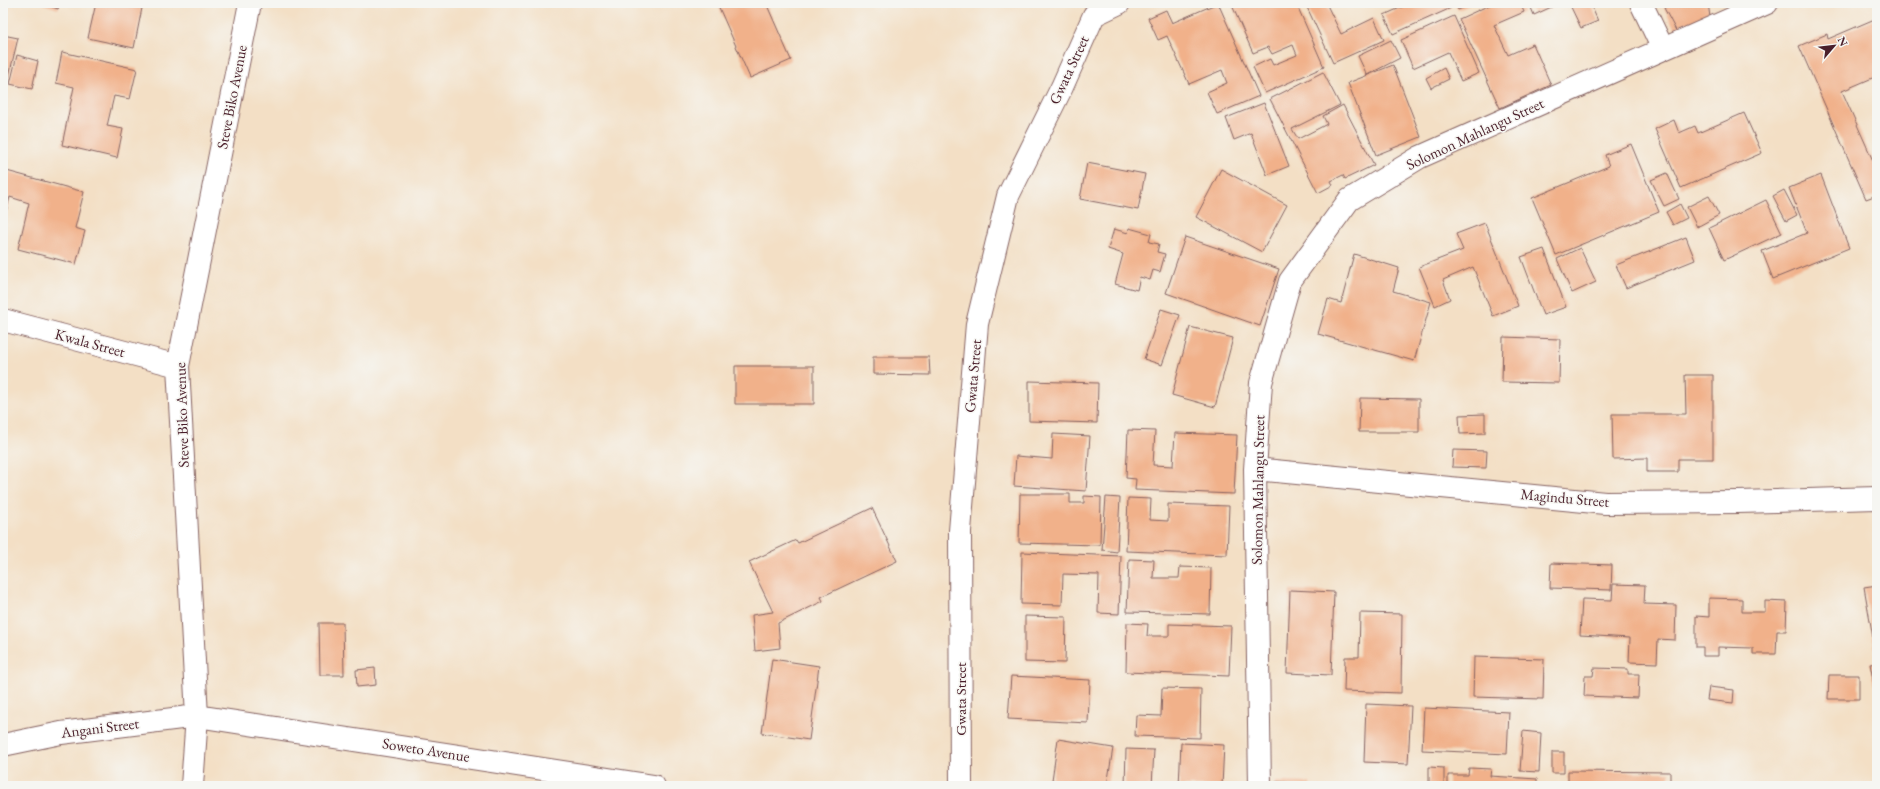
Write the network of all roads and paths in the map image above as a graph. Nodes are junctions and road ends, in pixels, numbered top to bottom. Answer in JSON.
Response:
{"nodes":[{"id":1,"x":250,"y":3,"type":"edge"},
{"id":2,"x":1118,"y":3,"type":"edge"},
{"id":3,"x":1641,"y":3,"type":"edge"},
{"id":4,"x":1767,"y":3,"type":"edge"},
{"id":5,"x":1663,"y":49,"type":"junction"},
{"id":6,"x":3,"y":320,"type":"edge"},
{"id":7,"x":178,"y":366,"type":"junction"},
{"id":8,"x":1255,"y":469,"type":"junction"},
{"id":9,"x":1877,"y":498,"type":"edge"},
{"id":10,"x":197,"y":716,"type":"junction"},
{"id":11,"x":3,"y":745,"type":"edge"},
{"id":12,"x":192,"y":786,"type":"edge"},
{"id":13,"x":654,"y":786,"type":"edge"},
{"id":14,"x":961,"y":786,"type":"edge"},
{"id":15,"x":1260,"y":786,"type":"edge"}],
"edges":[{"from":1,"to":7,"type":"street","name":"Steve Biko Avenue"},
{"from":2,"to":14,"type":"street","name":"Gwata Street"},
{"from":3,"to":5,"type":"street"},
{"from":4,"to":5,"type":"street","name":"Solomon Mahlangu Street"},
{"from":5,"to":8,"type":"street","name":"Solomon Mahlangu Street"},
{"from":6,"to":7,"type":"street","name":"Kwala Street"},
{"from":7,"to":10,"type":"street","name":"Steve Biko Avenue"},
{"from":8,"to":9,"type":"street","name":"Magindu Street"},
{"from":8,"to":15,"type":"street","name":"Solomon Mahlangu Street"},
{"from":10,"to":11,"type":"street","name":"Angani Street"},
{"from":10,"to":12,"type":"street","name":"Steve Biko Avenue"},
{"from":10,"to":13,"type":"street","name":"Soweto Avenue"}]}
